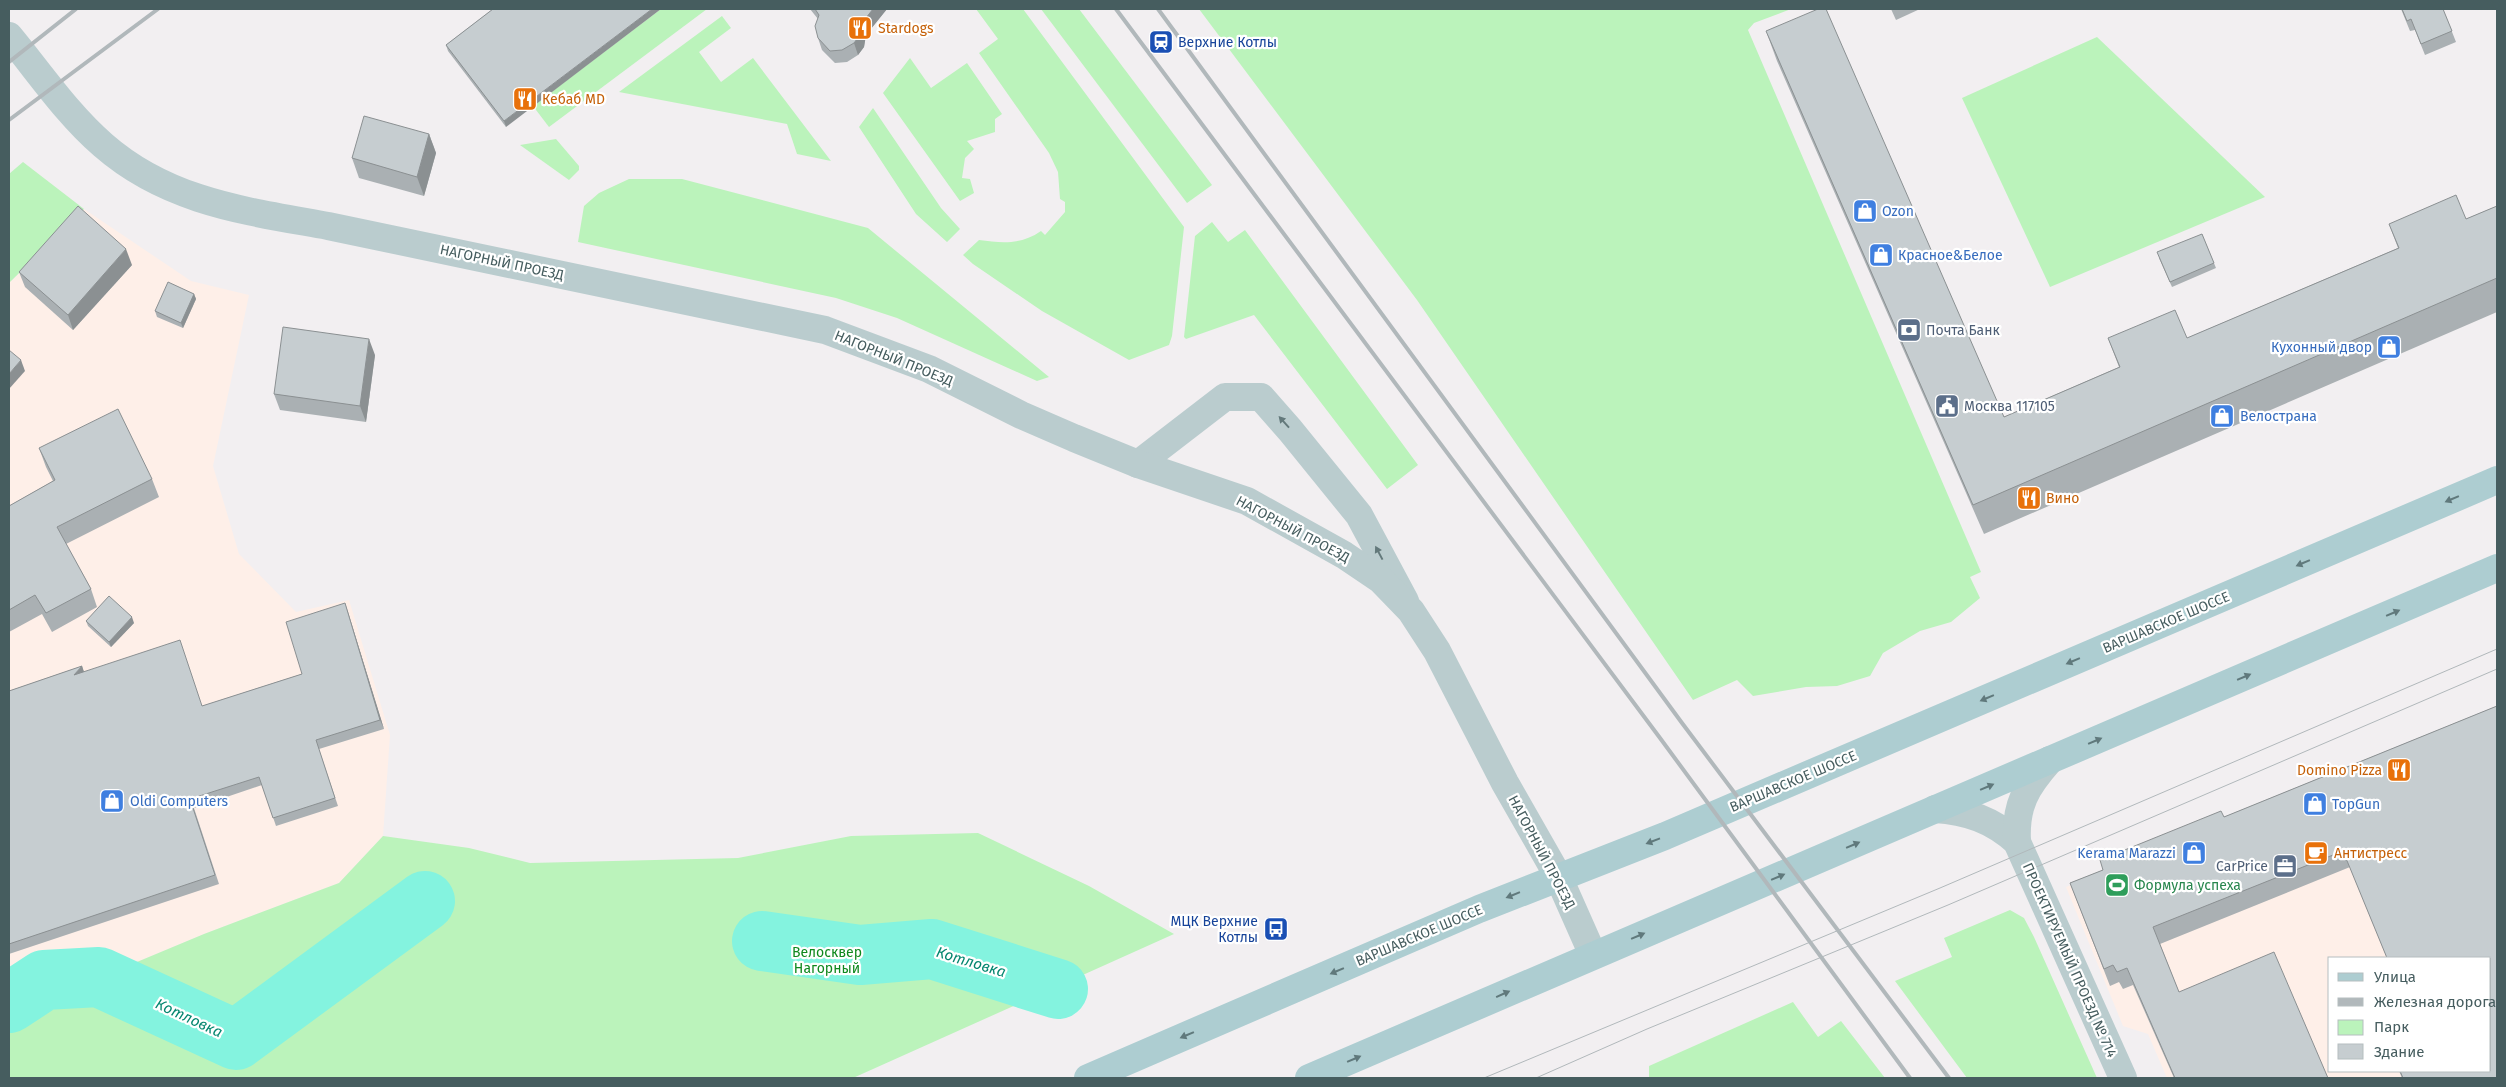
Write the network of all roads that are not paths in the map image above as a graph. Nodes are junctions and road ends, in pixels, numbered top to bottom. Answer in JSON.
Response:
{"nodes":[{"id":1,"x":9,"y":36,"type":"edge"},
{"id":2,"x":1138,"y":464,"type":"junction"},
{"id":3,"x":2497,"y":480,"type":"edge"},
{"id":4,"x":2497,"y":568,"type":"edge"},
{"id":5,"x":1411,"y":611,"type":"junction"},
{"id":6,"x":2050,"y":760,"type":"junction"},
{"id":7,"x":1935,"y":809,"type":"junction"},
{"id":8,"x":2017,"y":842,"type":"junction"},
{"id":9,"x":1558,"y":876,"type":"junction"},
{"id":10,"x":1593,"y":955,"type":"junction"},
{"id":11,"x":1088,"y":1078,"type":"edge"},
{"id":12,"x":1309,"y":1078,"type":"edge"},
{"id":13,"x":2123,"y":1078,"type":"edge"}],
"edges":[{"from":1,"to":2,"type":"street","name":"НАГОРНЫЙ ПРОЕЗД"},
{"from":2,"to":5,"type":"street","name":"НАГОРНЫЙ ПРОЕЗД"},
{"from":5,"to":2,"type":"street","one_way":true},
{"from":3,"to":9,"type":"main road","name":"ВАРШАВСКОЕ ШОССЕ","one_way":true},
{"from":6,"to":4,"type":"main road","one_way":true},
{"from":5,"to":9,"type":"street","name":"НАГОРНЫЙ ПРОЕЗД"},
{"from":7,"to":6,"type":"main road","one_way":true},
{"from":6,"to":8,"type":"street","name":"ПРОЕКТИРУЕМЫЙ ПРОЕЗД № 714"},
{"from":7,"to":8,"type":"street"},
{"from":10,"to":7,"type":"main road","one_way":true},
{"from":8,"to":13,"type":"street","name":"ПРОЕКТИРУЕМЫЙ ПРОЕЗД № 714"},
{"from":9,"to":10,"type":"street","name":"НАГОРНЫЙ ПРОЕЗД"},
{"from":9,"to":11,"type":"main road","name":"ВАРШАВСКОЕ ШОССЕ","one_way":true},
{"from":12,"to":10,"type":"main road","one_way":true}]}
